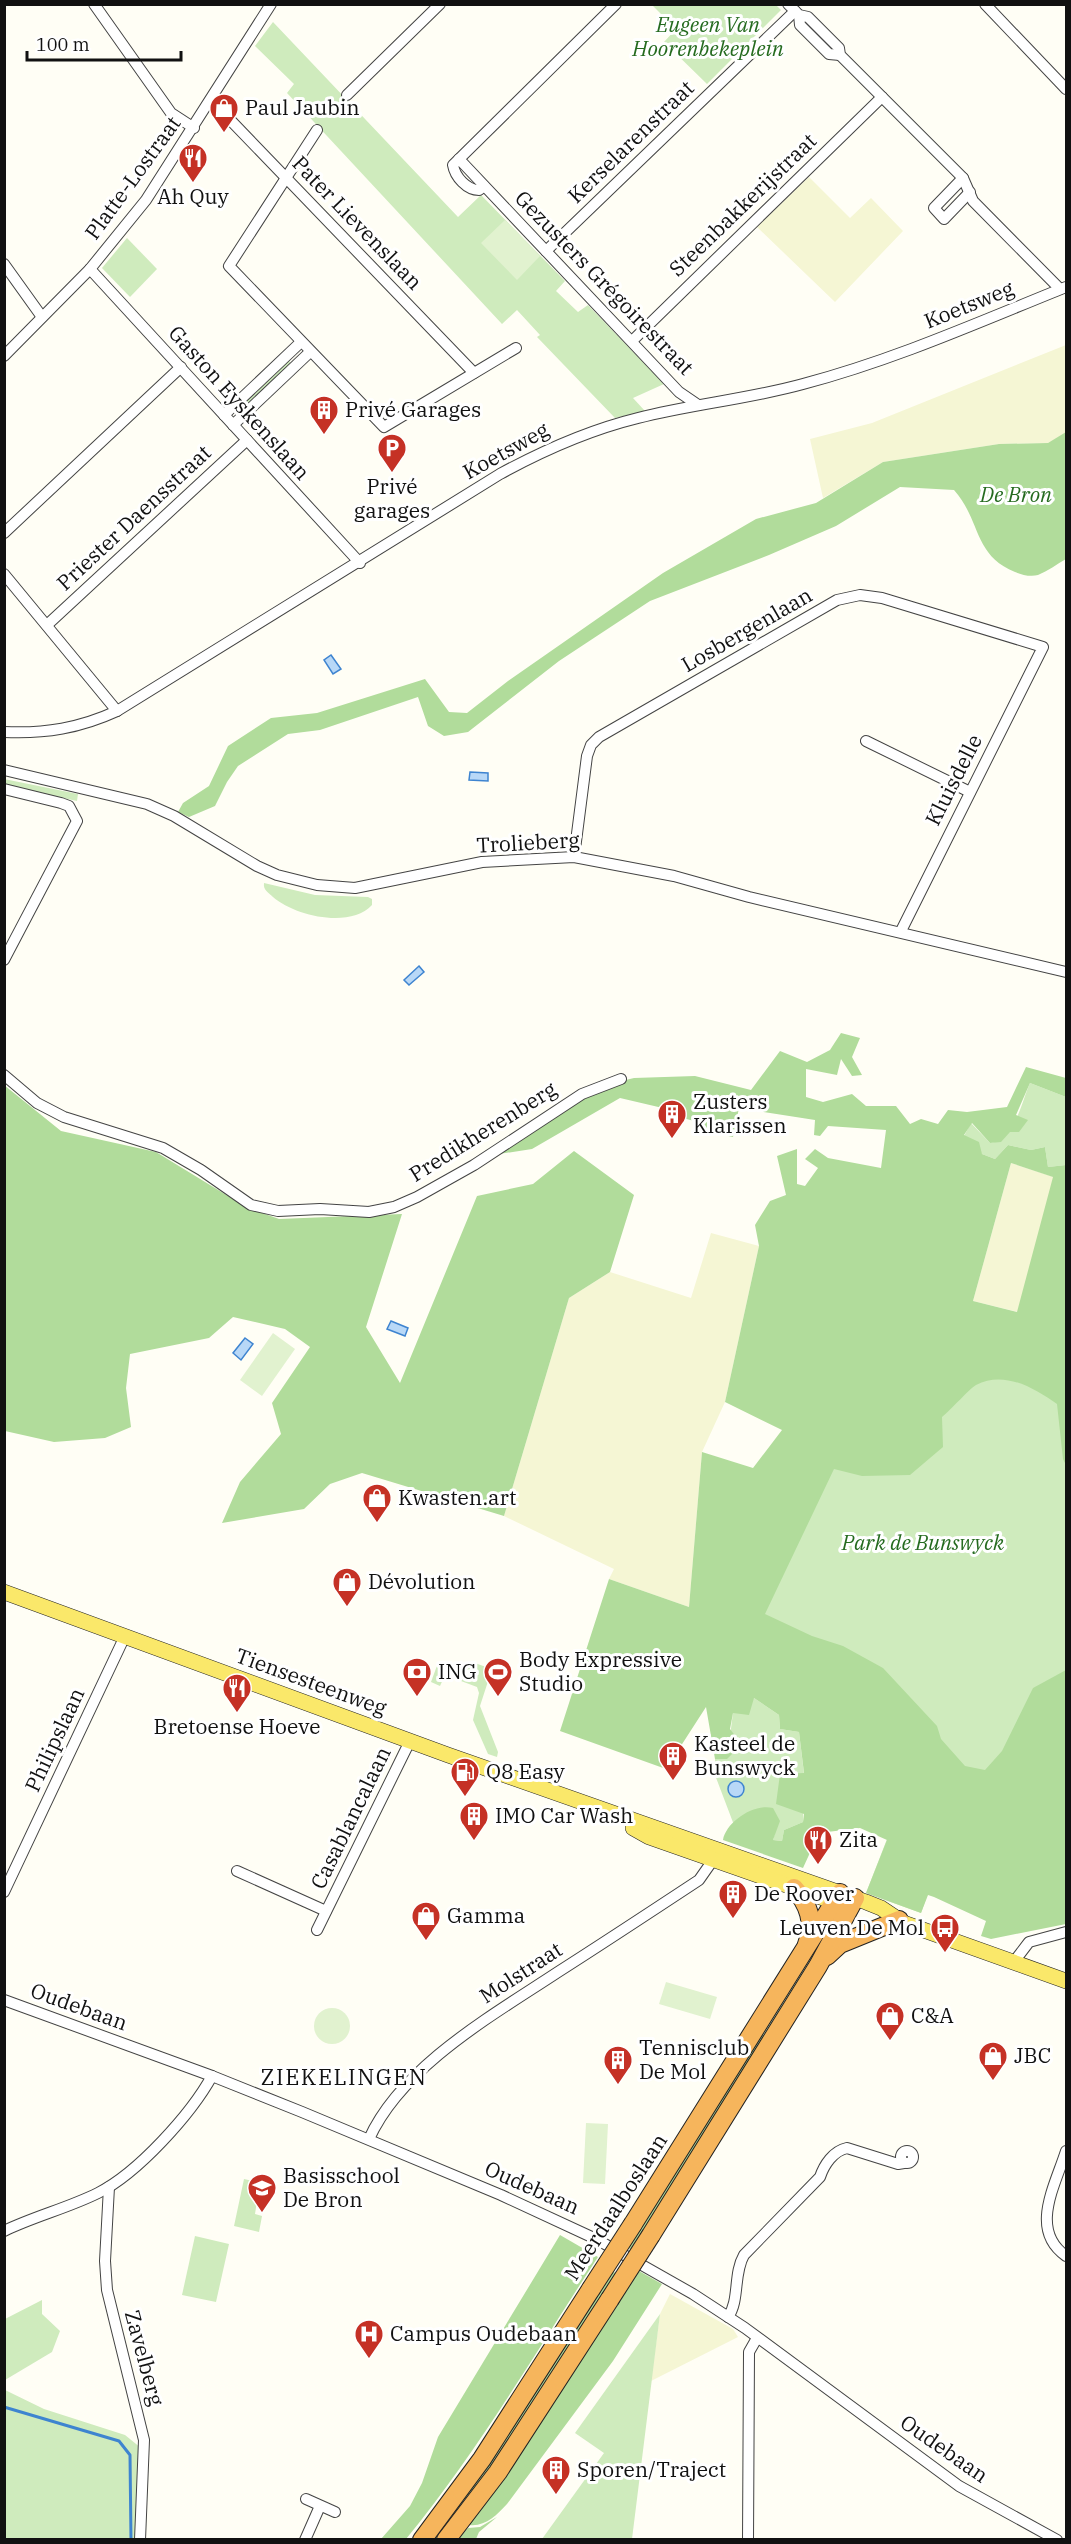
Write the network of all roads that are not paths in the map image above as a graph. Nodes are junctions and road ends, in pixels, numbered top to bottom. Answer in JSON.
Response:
{"nodes":[{"id":1,"x":94,"y":4,"type":"edge"},
{"id":2,"x":271,"y":4,"type":"edge"},
{"id":3,"x":440,"y":4,"type":"edge"},
{"id":4,"x":616,"y":4,"type":"edge"},
{"id":5,"x":985,"y":4,"type":"edge"},
{"id":6,"x":794,"y":10,"type":"edge"},
{"id":7,"x":1066,"y":89,"type":"edge"},
{"id":8,"x":347,"y":96,"type":"dead end"},
{"id":9,"x":882,"y":96,"type":"junction"},
{"id":10,"x":212,"y":101,"type":"junction"},
{"id":11,"x":194,"y":128,"type":"junction"},
{"id":12,"x":318,"y":130,"type":"dead end"},
{"id":13,"x":287,"y":178,"type":"junction"},
{"id":14,"x":963,"y":178,"type":"junction"},
{"id":15,"x":970,"y":192,"type":"junction"},
{"id":16,"x":546,"y":251,"type":"junction"},
{"id":17,"x":4,"y":264,"type":"edge"},
{"id":18,"x":90,"y":269,"type":"junction"},
{"id":19,"x":1063,"y":288,"type":"edge"},
{"id":20,"x":42,"y":317,"type":"junction"},
{"id":21,"x":632,"y":341,"type":"junction"},
{"id":22,"x":301,"y":342,"type":"junction"},
{"id":23,"x":516,"y":348,"type":"dead end"},
{"id":24,"x":310,"y":352,"type":"junction"},
{"id":25,"x":4,"y":356,"type":"edge"},
{"id":26,"x":181,"y":367,"type":"junction"},
{"id":27,"x":474,"y":373,"type":"junction"},
{"id":28,"x":698,"y":405,"type":"junction"},
{"id":29,"x":224,"y":415,"type":"junction"},
{"id":30,"x":233,"y":425,"type":"junction"},
{"id":31,"x":247,"y":440,"type":"junction"},
{"id":32,"x":4,"y":533,"type":"edge"},
{"id":33,"x":360,"y":563,"type":"junction"},
{"id":34,"x":4,"y":574,"type":"edge"},
{"id":35,"x":47,"y":625,"type":"junction"},
{"id":36,"x":1042,"y":647,"type":"joint"},
{"id":37,"x":117,"y":711,"type":"junction"},
{"id":38,"x":4,"y":732,"type":"edge"},
{"id":39,"x":867,"y":741,"type":"dead end"},
{"id":40,"x":4,"y":770,"type":"edge"},
{"id":41,"x":4,"y":789,"type":"edge"},
{"id":42,"x":970,"y":792,"type":"junction"},
{"id":43,"x":574,"y":857,"type":"junction"},
{"id":44,"x":901,"y":931,"type":"junction"},
{"id":45,"x":4,"y":960,"type":"edge"},
{"id":46,"x":1066,"y":972,"type":"edge"},
{"id":47,"x":4,"y":1075,"type":"edge"},
{"id":48,"x":621,"y":1079,"type":"dead end"},
{"id":49,"x":4,"y":1592,"type":"edge"},
{"id":50,"x":125,"y":1636,"type":"junction"},
{"id":51,"x":410,"y":1741,"type":"junction"},
{"id":52,"x":604,"y":1811,"type":"junction"},
{"id":53,"x":713,"y":1860,"type":"junction"},
{"id":54,"x":237,"y":1871,"type":"dead end"},
{"id":55,"x":794,"y":1888,"type":"junction"},
{"id":56,"x":4,"y":1892,"type":"edge"},
{"id":57,"x":845,"y":1901,"type":"junction"},
{"id":58,"x":326,"y":1911,"type":"junction"},
{"id":59,"x":898,"y":1920,"type":"junction"},
{"id":60,"x":317,"y":1930,"type":"dead end"},
{"id":61,"x":1066,"y":1932,"type":"edge"},
{"id":62,"x":801,"y":1956,"type":"junction"},
{"id":63,"x":1013,"y":1963,"type":"junction"},
{"id":64,"x":818,"y":1966,"type":"junction"},
{"id":65,"x":1066,"y":1982,"type":"edge"},
{"id":66,"x":4,"y":2000,"type":"edge"},
{"id":67,"x":212,"y":2076,"type":"junction"},
{"id":68,"x":369,"y":2139,"type":"junction"},
{"id":69,"x":1066,"y":2151,"type":"edge"},
{"id":70,"x":904,"y":2163,"type":"dead end"},
{"id":71,"x":109,"y":2187,"type":"junction"},
{"id":72,"x":4,"y":2231,"type":"edge"},
{"id":73,"x":1066,"y":2256,"type":"edge"},
{"id":74,"x":728,"y":2317,"type":"junction"},
{"id":75,"x":757,"y":2338,"type":"junction"},
{"id":76,"x":306,"y":2499,"type":"dead end"},
{"id":77,"x":320,"y":2506,"type":"junction"},
{"id":78,"x":335,"y":2512,"type":"dead end"},
{"id":79,"x":140,"y":2540,"type":"edge"},
{"id":80,"x":305,"y":2540,"type":"edge"},
{"id":81,"x":422,"y":2540,"type":"edge"},
{"id":82,"x":446,"y":2540,"type":"edge"},
{"id":83,"x":748,"y":2540,"type":"edge"},
{"id":84,"x":1057,"y":2540,"type":"edge"}],
"edges":[{"from":1,"to":11,"type":"street"},
{"from":2,"to":10,"type":"street","name":"Platte-Lostraat"},
{"from":3,"to":8,"type":"street"},
{"from":4,"to":16,"type":"street","name":"Gezusters Grégoirestraat"},
{"from":5,"to":7,"type":"street"},
{"from":6,"to":9,"type":"street"},
{"from":6,"to":16,"type":"street","name":"Kerselarenstraat"},
{"from":9,"to":14,"type":"street"},
{"from":9,"to":21,"type":"street","name":"Steenbakkerijstraat"},
{"from":10,"to":11,"type":"street","name":"Platte-Lostraat"},
{"from":10,"to":13,"type":"street","name":"Pater Lievenslaan"},
{"from":11,"to":18,"type":"street","name":"Platte-Lostraat"},
{"from":12,"to":13,"type":"street"},
{"from":13,"to":22,"type":"street"},
{"from":13,"to":27,"type":"street","name":"Pater Lievenslaan"},
{"from":14,"to":15,"type":"street"},
{"from":14,"to":15,"type":"street"},
{"from":15,"to":19,"type":"street"},
{"from":16,"to":21,"type":"street","name":"Gezusters Grégoirestraat"},
{"from":17,"to":20,"type":"street"},
{"from":18,"to":20,"type":"street","name":"Platte-Lostraat"},
{"from":18,"to":26,"type":"street","name":"Gaston Eyskenslaan"},
{"from":19,"to":28,"type":"street","name":"Koetsweg"},
{"from":20,"to":25,"type":"street","name":"Platte-Lostraat"},
{"from":21,"to":28,"type":"street","name":"Gezusters Grégoirestraat"},
{"from":22,"to":24,"type":"street"},
{"from":22,"to":29,"type":"street"},
{"from":23,"to":27,"type":"street"},
{"from":24,"to":27,"type":"street"},
{"from":24,"to":30,"type":"street"},
{"from":26,"to":29,"type":"street","name":"Gaston Eyskenslaan"},
{"from":26,"to":32,"type":"street"},
{"from":28,"to":33,"type":"street","name":"Koetsweg"},
{"from":29,"to":30,"type":"street","name":"Gaston Eyskenslaan"},
{"from":30,"to":31,"type":"street","name":"Gaston Eyskenslaan"},
{"from":31,"to":33,"type":"street","name":"Gaston Eyskenslaan"},
{"from":31,"to":35,"type":"street","name":"Priester Daensstraat"},
{"from":33,"to":37,"type":"street","name":"Koetsweg"},
{"from":34,"to":35,"type":"street"},
{"from":35,"to":37,"type":"street"},
{"from":36,"to":42,"type":"street","name":"Kluisdelle"},
{"from":36,"to":43,"type":"street","name":"Losbergenlaan"},
{"from":37,"to":38,"type":"street","name":"Koetsweg"},
{"from":39,"to":42,"type":"street"},
{"from":40,"to":43,"type":"street","name":"Trolieberg"},
{"from":41,"to":45,"type":"street"},
{"from":42,"to":44,"type":"street","name":"Kluisdelle"},
{"from":43,"to":44,"type":"street","name":"Trolieberg"},
{"from":44,"to":46,"type":"street","name":"Trolieberg"},
{"from":47,"to":48,"type":"street","name":"Predikherenberg"},
{"from":49,"to":50,"type":"main road","name":"Tiensesteenweg"},
{"from":50,"to":51,"type":"main road","name":"Tiensesteenweg"},
{"from":50,"to":56,"type":"street","name":"Philipslaan"},
{"from":51,"to":52,"type":"main road","name":"Tiensesteenweg"},
{"from":51,"to":58,"type":"street","name":"Casablancalaan"},
{"from":52,"to":53,"type":"main road","name":"Tiensesteenweg"},
{"from":52,"to":57,"type":"main road","name":"Tiensesteenweg"},
{"from":53,"to":55,"type":"main road","name":"Tiensesteenweg"},
{"from":53,"to":68,"type":"street","name":"Molstraat"},
{"from":54,"to":58,"type":"street","name":"Casablancalaan"},
{"from":55,"to":57,"type":"main road","name":"Tiensesteenweg"},
{"from":55,"to":62,"type":"highway"},
{"from":57,"to":59,"type":"main road","name":"Tiensesteenweg"},
{"from":57,"to":62,"type":"highway","name":"Meerdaalboslaan"},
{"from":57,"to":64,"type":"highway","name":"Meerdaalboslaan"},
{"from":58,"to":60,"type":"street","name":"Casablancalaan"},
{"from":59,"to":63,"type":"main road","name":"Tiensesteenweg"},
{"from":59,"to":64,"type":"highway"},
{"from":61,"to":63,"type":"street"},
{"from":62,"to":81,"type":"highway","name":"Meerdaalboslaan","bridge":true},
{"from":63,"to":65,"type":"main road","name":"Tiensesteenweg"},
{"from":64,"to":82,"type":"highway","name":"Meerdaalboslaan","bridge":true},
{"from":66,"to":67,"type":"street","name":"Oudebaan"},
{"from":67,"to":68,"type":"street","name":"Oudebaan"},
{"from":67,"to":71,"type":"street"},
{"from":68,"to":74,"type":"street","name":"Oudebaan"},
{"from":69,"to":73,"type":"street"},
{"from":70,"to":74,"type":"street"},
{"from":71,"to":72,"type":"street"},
{"from":71,"to":79,"type":"street","name":"Zavelberg"},
{"from":74,"to":75,"type":"street","name":"Oudebaan"},
{"from":75,"to":83,"type":"street"},
{"from":75,"to":84,"type":"street","name":"Oudebaan"},
{"from":76,"to":77,"type":"street"},
{"from":77,"to":78,"type":"street"},
{"from":77,"to":80,"type":"street"}]}
